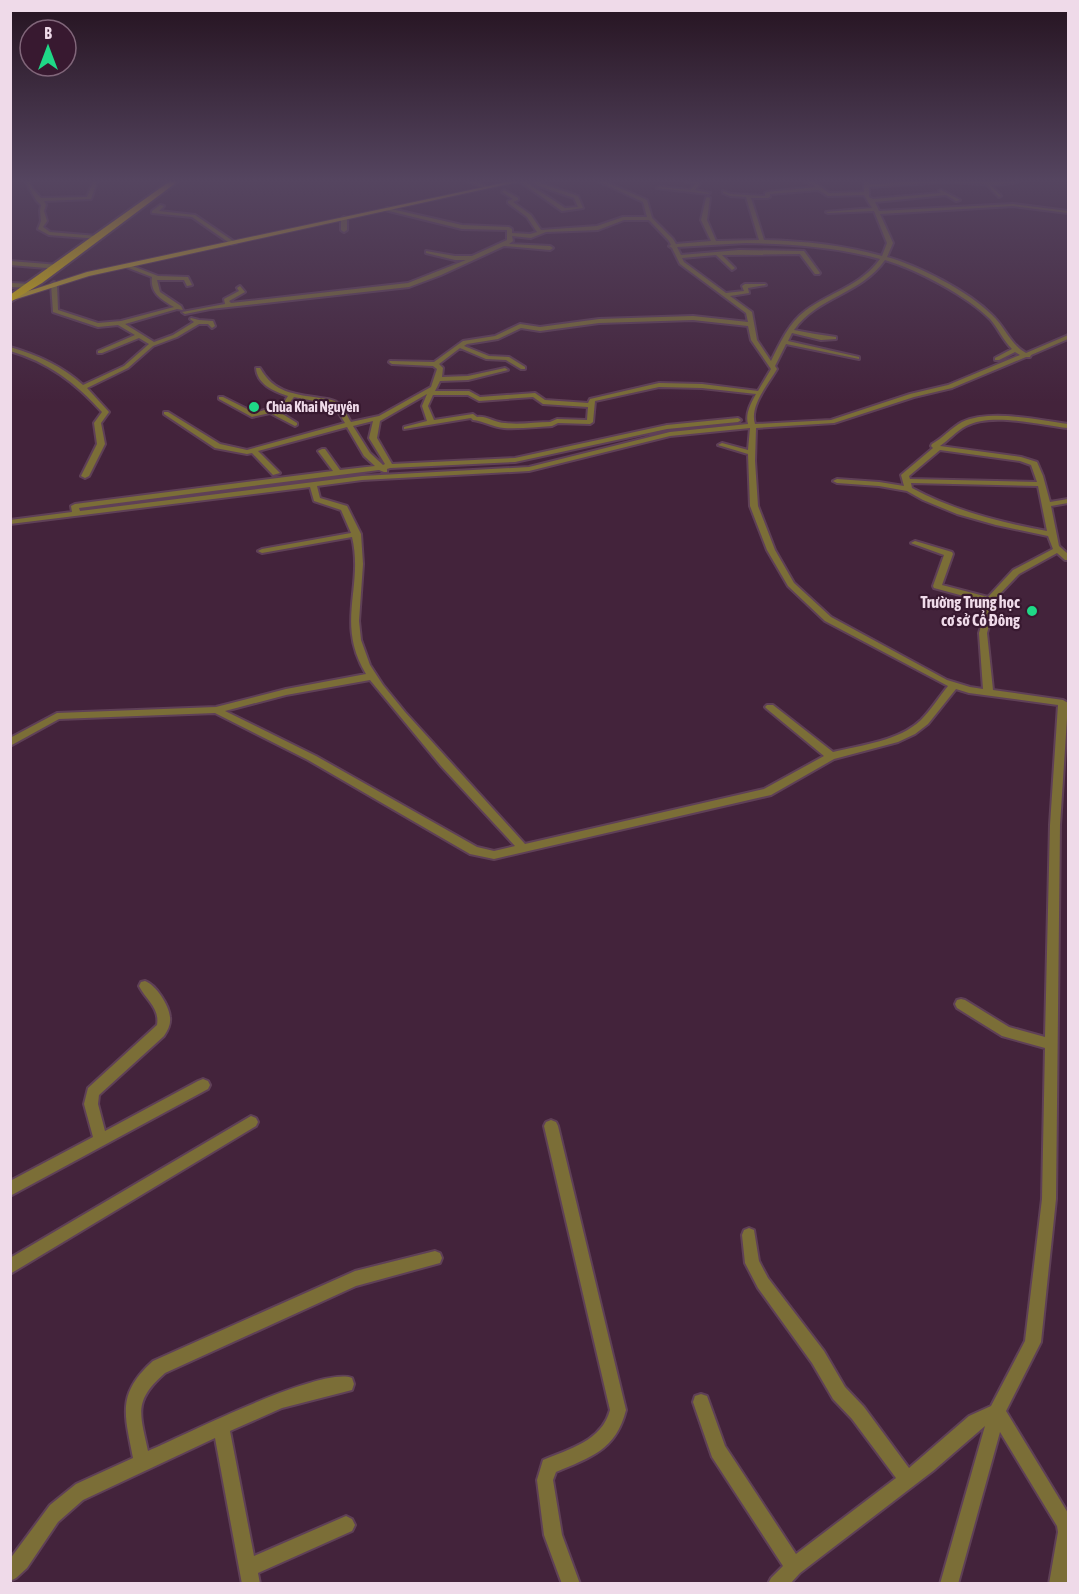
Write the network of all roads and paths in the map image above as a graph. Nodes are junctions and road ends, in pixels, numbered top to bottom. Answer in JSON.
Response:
{"nodes":[{"id":1,"x":77,"y":253,"type":"edge"},
{"id":2,"x":186,"y":253,"type":"edge"},
{"id":3,"x":434,"y":253,"type":"edge"},
{"id":4,"x":486,"y":253,"type":"edge"},
{"id":5,"x":676,"y":253,"type":"edge"},
{"id":6,"x":729,"y":253,"type":"edge"},
{"id":7,"x":806,"y":253,"type":"edge"},
{"id":8,"x":867,"y":253,"type":"edge"},
{"id":9,"x":887,"y":253,"type":"edge"},
{"id":10,"x":718,"y":254,"type":"junction"},
{"id":11,"x":478,"y":257,"type":"junction"},
{"id":12,"x":678,"y":257,"type":"junction"},
{"id":13,"x":885,"y":259,"type":"junction"},
{"id":14,"x":10,"y":263,"type":"edge"},
{"id":15,"x":128,"y":266,"type":"junction"},
{"id":16,"x":59,"y":267,"type":"junction"},
{"id":17,"x":732,"y":268,"type":"dead end"},
{"id":18,"x":817,"y":273,"type":"dead end"},
{"id":19,"x":155,"y":278,"type":"junction"},
{"id":20,"x":746,"y":279,"type":"dead end"},
{"id":21,"x":54,"y":284,"type":"junction"},
{"id":22,"x":10,"y":285,"type":"edge"},
{"id":23,"x":189,"y":285,"type":"dead end"},
{"id":24,"x":763,"y":285,"type":"dead end"},
{"id":25,"x":32,"y":286,"type":"junction"},
{"id":26,"x":752,"y":286,"type":"junction"},
{"id":27,"x":240,"y":288,"type":"dead end"},
{"id":28,"x":728,"y":294,"type":"junction"},
{"id":29,"x":11,"y":299,"type":"edge"},
{"id":30,"x":229,"y":305,"type":"junction"},
{"id":31,"x":179,"y":307,"type":"junction"},
{"id":32,"x":146,"y":308,"type":"dead end"},
{"id":33,"x":185,"y":312,"type":"junction"},
{"id":34,"x":153,"y":314,"type":"junction"},
{"id":35,"x":198,"y":322,"type":"junction"},
{"id":36,"x":119,"y":323,"type":"junction"},
{"id":37,"x":751,"y":324,"type":"junction"},
{"id":38,"x":212,"y":326,"type":"dead end"},
{"id":39,"x":791,"y":331,"type":"junction"},
{"id":40,"x":138,"y":336,"type":"junction"},
{"id":41,"x":1068,"y":337,"type":"edge"},
{"id":42,"x":834,"y":338,"type":"dead end"},
{"id":43,"x":784,"y":342,"type":"junction"},
{"id":44,"x":154,"y":344,"type":"junction"},
{"id":45,"x":460,"y":346,"type":"junction"},
{"id":46,"x":10,"y":348,"type":"edge"},
{"id":47,"x":1014,"y":350,"type":"junction"},
{"id":48,"x":100,"y":352,"type":"dead end"},
{"id":49,"x":1028,"y":356,"type":"junction"},
{"id":50,"x":857,"y":357,"type":"dead end"},
{"id":51,"x":997,"y":359,"type":"dead end"},
{"id":52,"x":392,"y":362,"type":"dead end"},
{"id":53,"x":435,"y":364,"type":"junction"},
{"id":54,"x":772,"y":366,"type":"junction"},
{"id":55,"x":523,"y":368,"type":"dead end"},
{"id":56,"x":258,"y":369,"type":"dead end"},
{"id":57,"x":505,"y":370,"type":"dead end"},
{"id":58,"x":439,"y":379,"type":"junction"},
{"id":59,"x":84,"y":387,"type":"junction"},
{"id":60,"x":647,"y":388,"type":"junction"},
{"id":61,"x":431,"y":389,"type":"junction"},
{"id":62,"x":760,"y":393,"type":"junction"},
{"id":63,"x":292,"y":394,"type":"junction"},
{"id":64,"x":657,"y":397,"type":"dead end"},
{"id":65,"x":221,"y":398,"type":"dead end"},
{"id":66,"x":592,"y":405,"type":"junction"},
{"id":67,"x":271,"y":410,"type":"junction"},
{"id":68,"x":166,"y":413,"type":"dead end"},
{"id":69,"x":379,"y":418,"type":"junction"},
{"id":70,"x":431,"y":422,"type":"junction"},
{"id":71,"x":752,"y":422,"type":"junction"},
{"id":72,"x":295,"y":424,"type":"dead end"},
{"id":73,"x":348,"y":424,"type":"junction"},
{"id":74,"x":1068,"y":426,"type":"edge"},
{"id":75,"x":405,"y":428,"type":"dead end"},
{"id":76,"x":304,"y":434,"type":"junction"},
{"id":77,"x":312,"y":443,"type":"dead end"},
{"id":78,"x":722,"y":445,"type":"dead end"},
{"id":79,"x":939,"y":448,"type":"junction"},
{"id":80,"x":254,"y":450,"type":"junction"},
{"id":81,"x":322,"y":451,"type":"dead end"},
{"id":82,"x":751,"y":453,"type":"junction"},
{"id":83,"x":387,"y":467,"type":"junction"},
{"id":84,"x":276,"y":472,"type":"dead end"},
{"id":85,"x":338,"y":472,"type":"junction"},
{"id":86,"x":86,"y":476,"type":"dead end"},
{"id":87,"x":386,"y":476,"type":"junction"},
{"id":88,"x":837,"y":481,"type":"dead end"},
{"id":89,"x":313,"y":483,"type":"junction"},
{"id":90,"x":1040,"y":484,"type":"junction"},
{"id":91,"x":908,"y":485,"type":"junction"},
{"id":92,"x":1068,"y":501,"type":"edge"},
{"id":93,"x":1046,"y":505,"type":"junction"},
{"id":94,"x":76,"y":514,"type":"junction"},
{"id":95,"x":10,"y":522,"type":"edge"},
{"id":96,"x":357,"y":534,"type":"junction"},
{"id":97,"x":1051,"y":534,"type":"junction"},
{"id":98,"x":915,"y":543,"type":"dead end"},
{"id":99,"x":1058,"y":550,"type":"junction"},
{"id":100,"x":262,"y":551,"type":"dead end"},
{"id":101,"x":1068,"y":558,"type":"edge"},
{"id":102,"x":990,"y":600,"type":"junction"},
{"id":103,"x":373,"y":676,"type":"junction"},
{"id":104,"x":953,"y":686,"type":"junction"},
{"id":105,"x":988,"y":692,"type":"junction"},
{"id":106,"x":1066,"y":704,"type":"edge"},
{"id":107,"x":770,"y":707,"type":"dead end"},
{"id":108,"x":216,"y":710,"type":"junction"},
{"id":109,"x":10,"y":743,"type":"edge"},
{"id":110,"x":831,"y":756,"type":"junction"},
{"id":111,"x":524,"y":849,"type":"junction"},
{"id":112,"x":145,"y":986,"type":"dead end"},
{"id":113,"x":962,"y":1004,"type":"dead end"},
{"id":114,"x":1051,"y":1044,"type":"junction"},
{"id":115,"x":203,"y":1085,"type":"dead end"},
{"id":116,"x":251,"y":1122,"type":"dead end"},
{"id":117,"x":551,"y":1126,"type":"dead end"},
{"id":118,"x":101,"y":1140,"type":"junction"},
{"id":119,"x":10,"y":1189,"type":"edge"},
{"id":120,"x":749,"y":1235,"type":"dead end"},
{"id":121,"x":435,"y":1258,"type":"dead end"},
{"id":122,"x":10,"y":1267,"type":"edge"},
{"id":123,"x":346,"y":1384,"type":"dead end"},
{"id":124,"x":701,"y":1402,"type":"dead end"},
{"id":125,"x":997,"y":1412,"type":"junction"},
{"id":126,"x":221,"y":1427,"type":"junction"},
{"id":127,"x":142,"y":1463,"type":"junction"},
{"id":128,"x":908,"y":1480,"type":"junction"},
{"id":129,"x":346,"y":1525,"type":"dead end"},
{"id":130,"x":794,"y":1567,"type":"junction"},
{"id":131,"x":10,"y":1572,"type":"edge"},
{"id":132,"x":250,"y":1576,"type":"edge"},
{"id":133,"x":571,"y":1584,"type":"edge"},
{"id":134,"x":777,"y":1584,"type":"edge"},
{"id":135,"x":949,"y":1584,"type":"edge"},
{"id":136,"x":1058,"y":1584,"type":"edge"}],
"edges":[{"from":1,"to":16,"type":"highway"},
{"from":2,"to":15,"type":"main road"},
{"from":3,"to":11,"type":"street"},
{"from":4,"to":11,"type":"street"},
{"from":5,"to":12,"type":"street"},
{"from":6,"to":10,"type":"street"},
{"from":7,"to":18,"type":"street"},
{"from":8,"to":13,"type":"street"},
{"from":9,"to":13,"type":"street"},
{"from":10,"to":12,"type":"street"},
{"from":10,"to":17,"type":"street"},
{"from":11,"to":30,"type":"street"},
{"from":12,"to":28,"type":"street"},
{"from":13,"to":39,"type":"street"},
{"from":13,"to":47,"type":"street"},
{"from":14,"to":16,"type":"street"},
{"from":15,"to":19,"type":"street"},
{"from":15,"to":21,"type":"main road"},
{"from":16,"to":25,"type":"highway"},
{"from":19,"to":23,"type":"street"},
{"from":19,"to":31,"type":"street"},
{"from":20,"to":26,"type":"street"},
{"from":21,"to":29,"type":"main road"},
{"from":21,"to":36,"type":"street"},
{"from":22,"to":25,"type":"street"},
{"from":24,"to":26,"type":"street"},
{"from":25,"to":29,"type":"highway"},
{"from":26,"to":28,"type":"street"},
{"from":27,"to":30,"type":"street"},
{"from":28,"to":37,"type":"street"},
{"from":30,"to":33,"type":"street"},
{"from":31,"to":33,"type":"street"},
{"from":31,"to":34,"type":"street"},
{"from":32,"to":34,"type":"street"},
{"from":33,"to":35,"type":"street"},
{"from":34,"to":36,"type":"street"},
{"from":35,"to":38,"type":"street"},
{"from":35,"to":44,"type":"street"},
{"from":36,"to":40,"type":"street"},
{"from":37,"to":45,"type":"street"},
{"from":37,"to":54,"type":"street"},
{"from":39,"to":42,"type":"street"},
{"from":39,"to":43,"type":"street"},
{"from":40,"to":44,"type":"street"},
{"from":40,"to":48,"type":"street"},
{"from":41,"to":49,"type":"street"},
{"from":43,"to":50,"type":"street"},
{"from":43,"to":54,"type":"street"},
{"from":44,"to":59,"type":"street"},
{"from":45,"to":53,"type":"street"},
{"from":45,"to":55,"type":"street"},
{"from":46,"to":59,"type":"street"},
{"from":47,"to":49,"type":"street"},
{"from":47,"to":51,"type":"street"},
{"from":49,"to":71,"type":"street"},
{"from":52,"to":53,"type":"street"},
{"from":53,"to":58,"type":"street"},
{"from":54,"to":62,"type":"street"},
{"from":56,"to":63,"type":"street"},
{"from":57,"to":58,"type":"street"},
{"from":58,"to":61,"type":"street"},
{"from":59,"to":86,"type":"street"},
{"from":60,"to":62,"type":"street"},
{"from":60,"to":64,"type":"street"},
{"from":60,"to":66,"type":"street"},
{"from":61,"to":66,"type":"street"},
{"from":61,"to":69,"type":"street"},
{"from":61,"to":70,"type":"street"},
{"from":62,"to":71,"type":"street"},
{"from":63,"to":67,"type":"street"},
{"from":63,"to":73,"type":"street"},
{"from":65,"to":67,"type":"street"},
{"from":66,"to":70,"type":"street"},
{"from":67,"to":72,"type":"street"},
{"from":68,"to":80,"type":"street"},
{"from":69,"to":73,"type":"street"},
{"from":69,"to":83,"type":"street"},
{"from":70,"to":75,"type":"street"},
{"from":71,"to":82,"type":"street"},
{"from":71,"to":83,"type":"street"},
{"from":71,"to":87,"type":"street"},
{"from":73,"to":76,"type":"street"},
{"from":73,"to":83,"type":"street"},
{"from":74,"to":79,"type":"street"},
{"from":76,"to":77,"type":"street"},
{"from":76,"to":80,"type":"street"},
{"from":78,"to":82,"type":"street"},
{"from":79,"to":90,"type":"street"},
{"from":79,"to":91,"type":"street"},
{"from":80,"to":84,"type":"street"},
{"from":81,"to":85,"type":"street"},
{"from":82,"to":104,"type":"street"},
{"from":83,"to":85,"type":"street"},
{"from":83,"to":87,"type":"street"},
{"from":85,"to":94,"type":"street"},
{"from":87,"to":89,"type":"street"},
{"from":88,"to":91,"type":"street"},
{"from":89,"to":94,"type":"street"},
{"from":89,"to":96,"type":"street"},
{"from":90,"to":91,"type":"street"},
{"from":90,"to":93,"type":"street"},
{"from":91,"to":97,"type":"street"},
{"from":92,"to":93,"type":"street"},
{"from":93,"to":97,"type":"street"},
{"from":94,"to":95,"type":"street"},
{"from":96,"to":100,"type":"street"},
{"from":96,"to":103,"type":"street"},
{"from":97,"to":99,"type":"street"},
{"from":98,"to":102,"type":"street"},
{"from":99,"to":101,"type":"street"},
{"from":99,"to":102,"type":"street"},
{"from":102,"to":105,"type":"street"},
{"from":103,"to":108,"type":"street"},
{"from":103,"to":111,"type":"street"},
{"from":104,"to":105,"type":"street"},
{"from":104,"to":110,"type":"street"},
{"from":105,"to":106,"type":"street"},
{"from":106,"to":114,"type":"street"},
{"from":107,"to":110,"type":"street"},
{"from":108,"to":109,"type":"street"},
{"from":108,"to":111,"type":"street"},
{"from":110,"to":111,"type":"street"},
{"from":112,"to":118,"type":"street"},
{"from":113,"to":114,"type":"street"},
{"from":114,"to":125,"type":"street"},
{"from":115,"to":118,"type":"street"},
{"from":116,"to":122,"type":"street"},
{"from":117,"to":133,"type":"street"},
{"from":118,"to":119,"type":"street"},
{"from":120,"to":128,"type":"street"},
{"from":121,"to":127,"type":"street"},
{"from":123,"to":126,"type":"street"},
{"from":124,"to":130,"type":"street"},
{"from":125,"to":128,"type":"street"},
{"from":125,"to":135,"type":"street"},
{"from":125,"to":136,"type":"street"},
{"from":126,"to":127,"type":"street"},
{"from":126,"to":132,"type":"street"},
{"from":127,"to":131,"type":"street"},
{"from":128,"to":130,"type":"street"},
{"from":129,"to":132,"type":"street"},
{"from":130,"to":134,"type":"street"}]}
